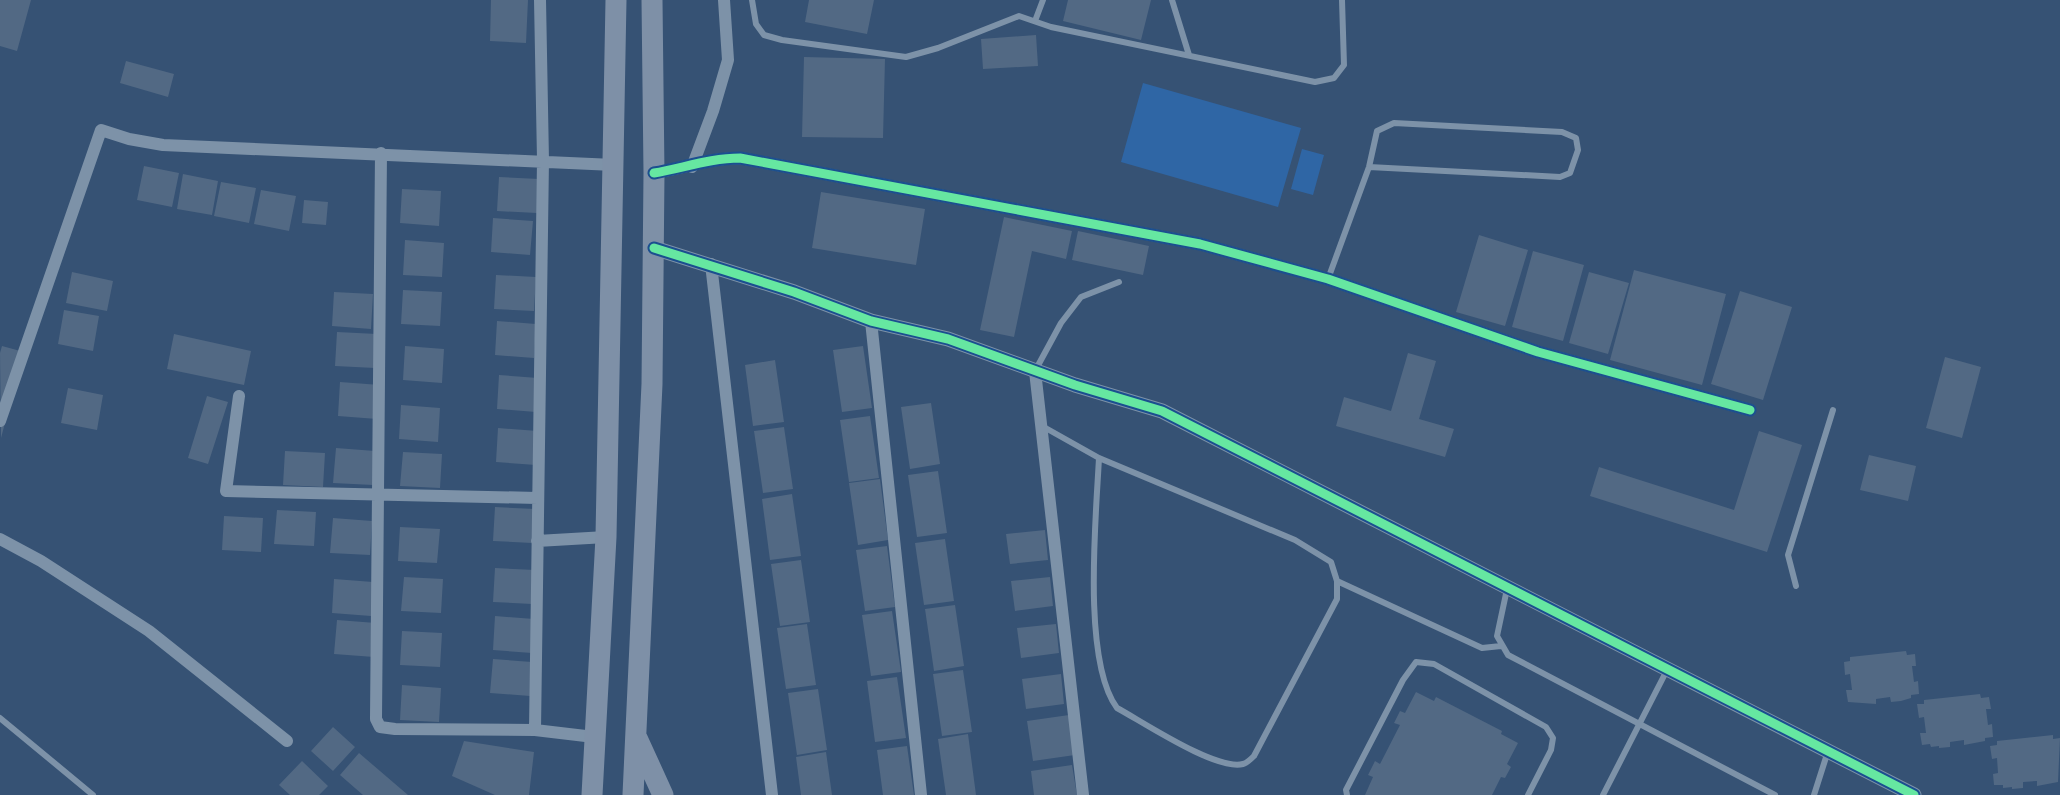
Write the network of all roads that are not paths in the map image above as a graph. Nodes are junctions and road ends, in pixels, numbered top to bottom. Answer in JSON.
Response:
{"nodes":[{"id":1,"x":540,"y":0,"type":"edge"},
{"id":2,"x":616,"y":0,"type":"edge"},
{"id":3,"x":652,"y":0,"type":"edge"},
{"id":4,"x":724,"y":0,"type":"edge"},
{"id":5,"x":752,"y":0,"type":"edge"},
{"id":6,"x":1043,"y":0,"type":"edge"},
{"id":7,"x":1172,"y":0,"type":"edge"},
{"id":8,"x":1342,"y":0,"type":"edge"},
{"id":9,"x":1035,"y":21,"type":"junction"},
{"id":10,"x":1189,"y":56,"type":"junction"},
{"id":11,"x":381,"y":153,"type":"junction"},
{"id":12,"x":543,"y":160,"type":"junction"},
{"id":13,"x":614,"y":165,"type":"junction"},
{"id":14,"x":692,"y":166,"type":"junction"},
{"id":15,"x":1369,"y":167,"type":"junction"},
{"id":16,"x":654,"y":173,"type":"junction"},
{"id":17,"x":654,"y":248,"type":"junction"},
{"id":18,"x":711,"y":264,"type":"junction"},
{"id":19,"x":1328,"y":279,"type":"junction"},
{"id":20,"x":1119,"y":282,"type":"dead end"},
{"id":21,"x":871,"y":321,"type":"junction"},
{"id":22,"x":1035,"y":371,"type":"junction"},
{"id":23,"x":239,"y":396,"type":"dead end"},
{"id":24,"x":1750,"y":410,"type":"dead end"},
{"id":25,"x":1833,"y":410,"type":"dead end"},
{"id":26,"x":0,"y":421,"type":"edge"},
{"id":27,"x":1041,"y":425,"type":"junction"},
{"id":28,"x":1099,"y":458,"type":"junction"},
{"id":29,"x":376,"y":494,"type":"junction"},
{"id":30,"x":537,"y":498,"type":"junction"},
{"id":31,"x":606,"y":537,"type":"junction"},
{"id":32,"x":0,"y":539,"type":"edge"},
{"id":33,"x":537,"y":541,"type":"junction"},
{"id":34,"x":1337,"y":581,"type":"junction"},
{"id":35,"x":1796,"y":586,"type":"dead end"},
{"id":36,"x":1507,"y":589,"type":"junction"},
{"id":37,"x":1500,"y":646,"type":"junction"},
{"id":38,"x":1668,"y":669,"type":"junction"},
{"id":39,"x":0,"y":718,"type":"edge"},
{"id":40,"x":1640,"y":722,"type":"junction"},
{"id":41,"x":535,"y":730,"type":"junction"},
{"id":42,"x":636,"y":736,"type":"junction"},
{"id":43,"x":594,"y":737,"type":"junction"},
{"id":44,"x":286,"y":741,"type":"dead end"},
{"id":45,"x":1828,"y":750,"type":"junction"},
{"id":46,"x":93,"y":795,"type":"edge"},
{"id":47,"x":587,"y":795,"type":"edge"},
{"id":48,"x":592,"y":795,"type":"edge"},
{"id":49,"x":633,"y":795,"type":"edge"},
{"id":50,"x":663,"y":795,"type":"edge"},
{"id":51,"x":772,"y":795,"type":"edge"},
{"id":52,"x":921,"y":795,"type":"edge"},
{"id":53,"x":1083,"y":795,"type":"edge"},
{"id":54,"x":1347,"y":795,"type":"edge"},
{"id":55,"x":1528,"y":795,"type":"edge"},
{"id":56,"x":1603,"y":795,"type":"edge"},
{"id":57,"x":1775,"y":795,"type":"edge"},
{"id":58,"x":1814,"y":795,"type":"edge"},
{"id":59,"x":1914,"y":795,"type":"edge"}],
"edges":[{"from":1,"to":12,"type":"street"},
{"from":2,"to":13,"type":"highway"},
{"from":3,"to":16,"type":"highway"},
{"from":4,"to":14,"type":"street"},
{"from":5,"to":9,"type":"lane"},
{"from":6,"to":9,"type":"lane"},
{"from":7,"to":10,"type":"lane"},
{"from":8,"to":10,"type":"lane"},
{"from":9,"to":10,"type":"lane"},
{"from":11,"to":12,"type":"street"},
{"from":11,"to":26,"type":"street"},
{"from":11,"to":29,"type":"street"},
{"from":12,"to":13,"type":"street"},
{"from":12,"to":30,"type":"street"},
{"from":13,"to":31,"type":"highway"},
{"from":14,"to":16,"type":"street"},
{"from":14,"to":19,"type":"street"},
{"from":15,"to":15,"type":"lane"},
{"from":15,"to":19,"type":"lane"},
{"from":16,"to":17,"type":"highway"},
{"from":17,"to":18,"type":"street"},
{"from":17,"to":42,"type":"highway"},
{"from":18,"to":21,"type":"street"},
{"from":18,"to":51,"type":"street"},
{"from":19,"to":24,"type":"street"},
{"from":20,"to":22,"type":"lane"},
{"from":21,"to":22,"type":"street"},
{"from":21,"to":52,"type":"street"},
{"from":22,"to":27,"type":"street"},
{"from":22,"to":36,"type":"street"},
{"from":23,"to":29,"type":"street"},
{"from":25,"to":35,"type":"lane"},
{"from":27,"to":28,"type":"lane"},
{"from":27,"to":53,"type":"street"},
{"from":28,"to":34,"type":"lane"},
{"from":28,"to":34,"type":"lane"},
{"from":29,"to":30,"type":"street"},
{"from":29,"to":41,"type":"street"},
{"from":30,"to":33,"type":"street"},
{"from":31,"to":33,"type":"street"},
{"from":31,"to":43,"type":"highway"},
{"from":32,"to":44,"type":"street"},
{"from":33,"to":41,"type":"street"},
{"from":34,"to":37,"type":"lane"},
{"from":36,"to":37,"type":"lane"},
{"from":36,"to":38,"type":"street"},
{"from":37,"to":40,"type":"lane"},
{"from":38,"to":40,"type":"lane"},
{"from":38,"to":45,"type":"street"},
{"from":39,"to":46,"type":"lane"},
{"from":40,"to":56,"type":"lane"},
{"from":40,"to":57,"type":"lane"},
{"from":41,"to":43,"type":"street"},
{"from":42,"to":49,"type":"highway"},
{"from":42,"to":50,"type":"highway"},
{"from":43,"to":47,"type":"highway"},
{"from":43,"to":48,"type":"highway"},
{"from":45,"to":58,"type":"lane"},
{"from":45,"to":59,"type":"street"},
{"from":54,"to":55,"type":"lane"}]}
